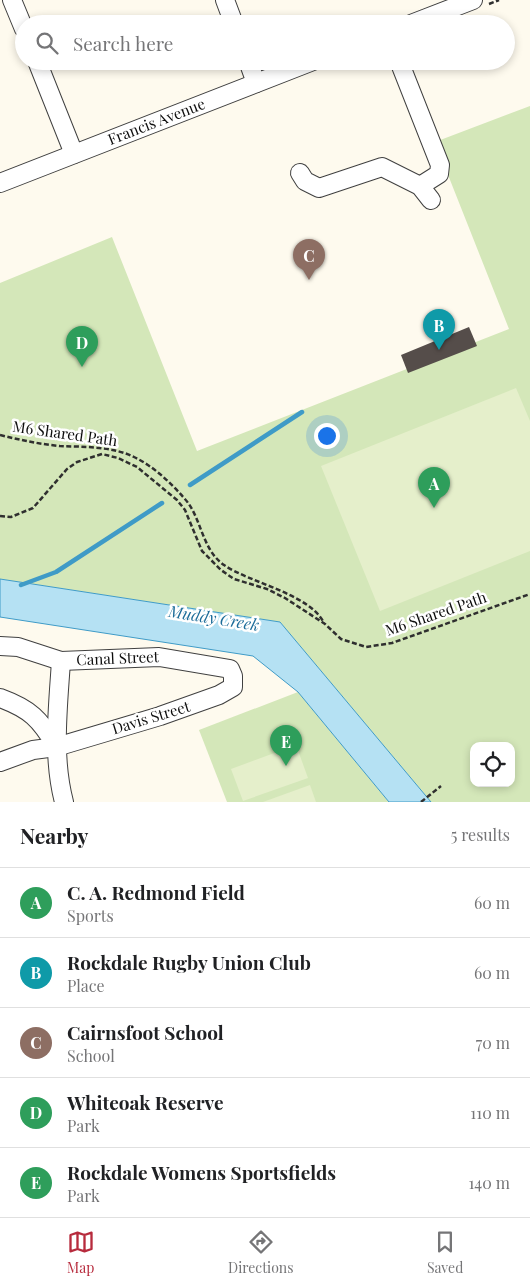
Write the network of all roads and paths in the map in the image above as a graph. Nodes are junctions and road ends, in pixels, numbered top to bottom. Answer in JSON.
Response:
{"nodes":[{"id":1,"x":12,"y":0,"type":"edge"},
{"id":2,"x":225,"y":0,"type":"edge"},
{"id":3,"x":473,"y":0,"type":"edge"},
{"id":4,"x":453,"y":4,"type":"edge"},
{"id":5,"x":18,"y":15,"type":"edge"},
{"id":6,"x":231,"y":15,"type":"edge"},
{"id":7,"x":430,"y":15,"type":"edge"},
{"id":8,"x":41,"y":70,"type":"edge"},
{"id":9,"x":251,"y":70,"type":"edge"},
{"id":10,"x":290,"y":70,"type":"edge"},
{"id":11,"x":403,"y":70,"type":"edge"},
{"id":12,"x":256,"y":83,"type":"junction"},
{"id":13,"x":74,"y":154,"type":"junction"},
{"id":14,"x":300,"y":173,"type":"dead end"},
{"id":15,"x":0,"y":183,"type":"edge"},
{"id":16,"x":420,"y":186,"type":"junction"},
{"id":17,"x":431,"y":200,"type":"dead end"},
{"id":18,"x":0,"y":435,"type":"edge"},
{"id":19,"x":0,"y":516,"type":"edge"},
{"id":20,"x":530,"y":594,"type":"edge"},
{"id":21,"x":325,"y":624,"type":"junction"},
{"id":22,"x":0,"y":646,"type":"edge"},
{"id":23,"x":61,"y":661,"type":"junction"},
{"id":24,"x":233,"y":676,"type":"joint"},
{"id":25,"x":0,"y":698,"type":"edge"},
{"id":26,"x":56,"y":746,"type":"junction"},
{"id":27,"x":0,"y":762,"type":"edge"},
{"id":28,"x":441,"y":786,"type":"dead end"},
{"id":29,"x":64,"y":802,"type":"edge"},
{"id":30,"x":421,"y":802,"type":"edge"}],
"edges":[{"from":1,"to":5,"type":"street"},
{"from":2,"to":6,"type":"street"},
{"from":3,"to":4,"type":"street"},
{"from":4,"to":7,"type":"street"},
{"from":8,"to":13,"type":"street"},
{"from":9,"to":12,"type":"street"},
{"from":10,"to":12,"type":"street","name":"Francis Avenue"},
{"from":11,"to":16,"type":"street"},
{"from":12,"to":13,"type":"street","name":"Francis Avenue"},
{"from":13,"to":15,"type":"street","name":"Francis Avenue"},
{"from":14,"to":16,"type":"street"},
{"from":16,"to":17,"type":"street"},
{"from":18,"to":21,"type":"path","name":"M6 Shared Path"},
{"from":19,"to":21,"type":"path","name":"M6 Shared Path"},
{"from":20,"to":21,"type":"path","name":"M6 Shared Path"},
{"from":22,"to":23,"type":"street","name":"Canal Street"},
{"from":23,"to":24,"type":"street","name":"Canal Street"},
{"from":23,"to":26,"type":"street"},
{"from":24,"to":26,"type":"street","name":"Davis Street"},
{"from":25,"to":26,"type":"street"},
{"from":26,"to":27,"type":"street"},
{"from":26,"to":29,"type":"street"},
{"from":28,"to":30,"type":"path"}]}
